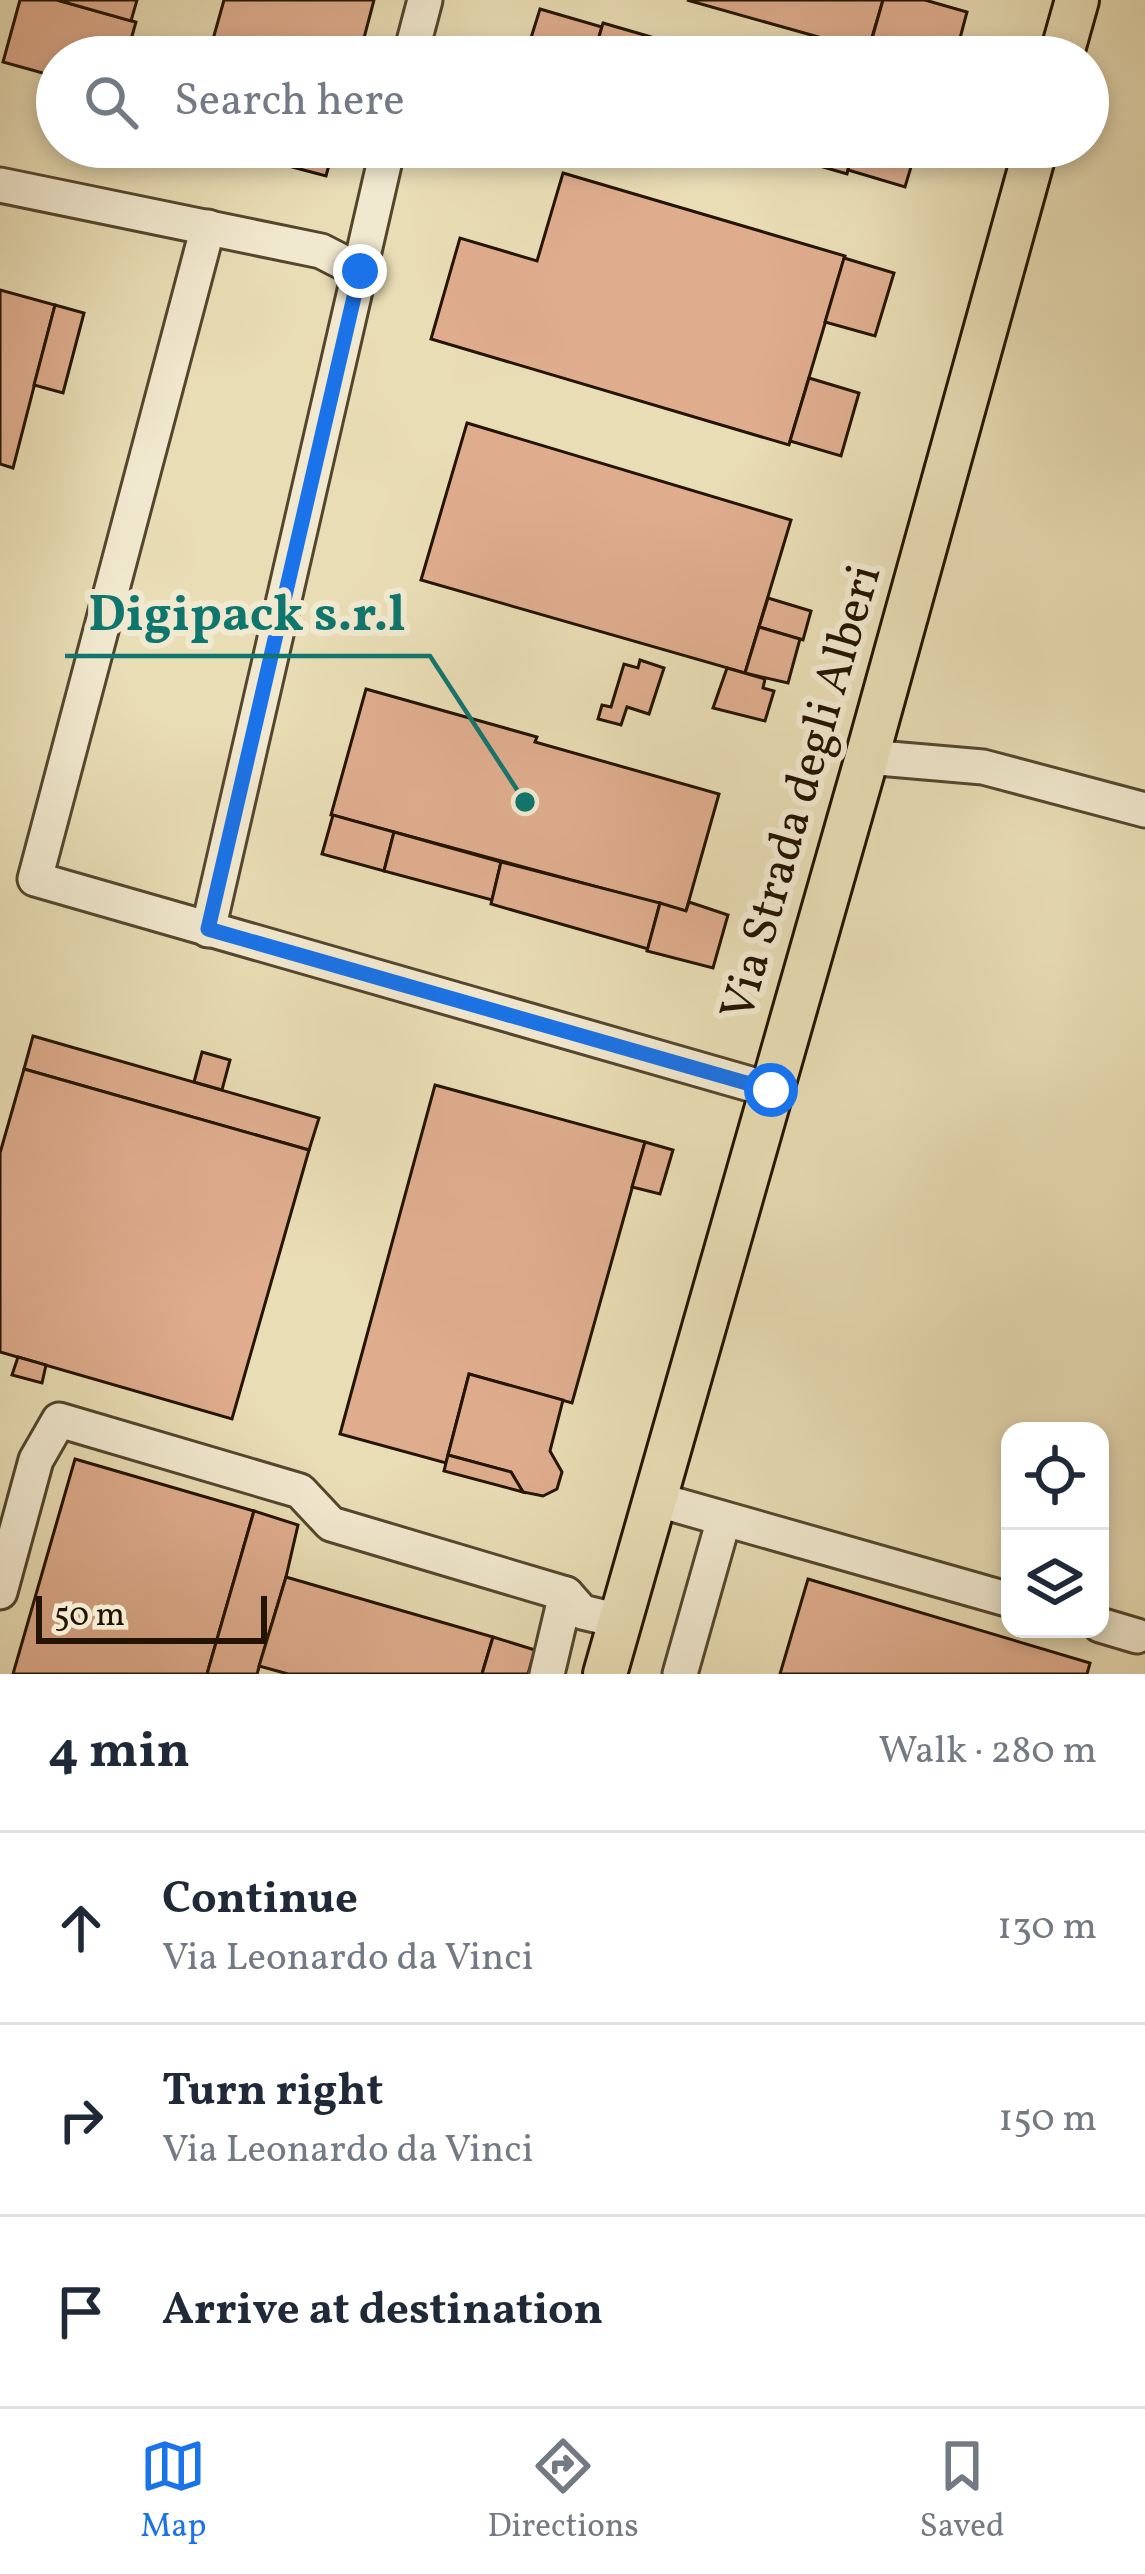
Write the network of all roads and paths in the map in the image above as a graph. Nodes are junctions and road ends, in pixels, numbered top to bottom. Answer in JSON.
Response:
{"nodes":[{"id":1,"x":424,"y":0,"type":"edge"},
{"id":2,"x":1076,"y":0,"type":"edge"},
{"id":3,"x":415,"y":36,"type":"edge"},
{"id":4,"x":1067,"y":36,"type":"edge"},
{"id":5,"x":383,"y":168,"type":"edge"},
{"id":6,"x":1030,"y":168,"type":"edge"},
{"id":7,"x":0,"y":185,"type":"edge"},
{"id":8,"x":208,"y":226,"type":"junction"},
{"id":9,"x":360,"y":271,"type":"junction"},
{"id":10,"x":867,"y":757,"type":"junction"},
{"id":11,"x":1145,"y":810,"type":"edge"},
{"id":12,"x":208,"y":929,"type":"junction"},
{"id":13,"x":771,"y":1090,"type":"junction"},
{"id":14,"x":656,"y":1499,"type":"junction"},
{"id":15,"x":724,"y":1519,"type":"junction"},
{"id":16,"x":0,"y":1592,"type":"edge"},
{"id":17,"x":566,"y":1594,"type":"junction"},
{"id":18,"x":1001,"y":1597,"type":"edge"},
{"id":19,"x":620,"y":1621,"type":"junction"},
{"id":20,"x":1109,"y":1628,"type":"edge"},
{"id":21,"x":1137,"y":1636,"type":"dead end"},
{"id":22,"x":547,"y":1674,"type":"edge"},
{"id":23,"x":605,"y":1674,"type":"edge"},
{"id":24,"x":680,"y":1674,"type":"edge"}],
"edges":[{"from":1,"to":3,"type":"street"},
{"from":2,"to":4,"type":"main road"},
{"from":5,"to":9,"type":"street"},
{"from":6,"to":10,"type":"main road","name":"Via Strada degli Alberi"},
{"from":7,"to":8,"type":"street"},
{"from":8,"to":9,"type":"street"},
{"from":8,"to":12,"type":"street"},
{"from":9,"to":12,"type":"street"},
{"from":10,"to":11,"type":"street"},
{"from":10,"to":13,"type":"main road","name":"Via Strada degli Alberi"},
{"from":12,"to":13,"type":"street"},
{"from":13,"to":14,"type":"main road","name":"Via Strada degli Alberi"},
{"from":14,"to":15,"type":"street"},
{"from":14,"to":19,"type":"main road","name":"Via Strada degli Alberi"},
{"from":15,"to":18,"type":"street"},
{"from":15,"to":24,"type":"street"},
{"from":16,"to":17,"type":"street"},
{"from":17,"to":19,"type":"street"},
{"from":17,"to":22,"type":"street"},
{"from":19,"to":23,"type":"main road","name":"Via Strada degli Alberi"},
{"from":20,"to":21,"type":"street"}]}
